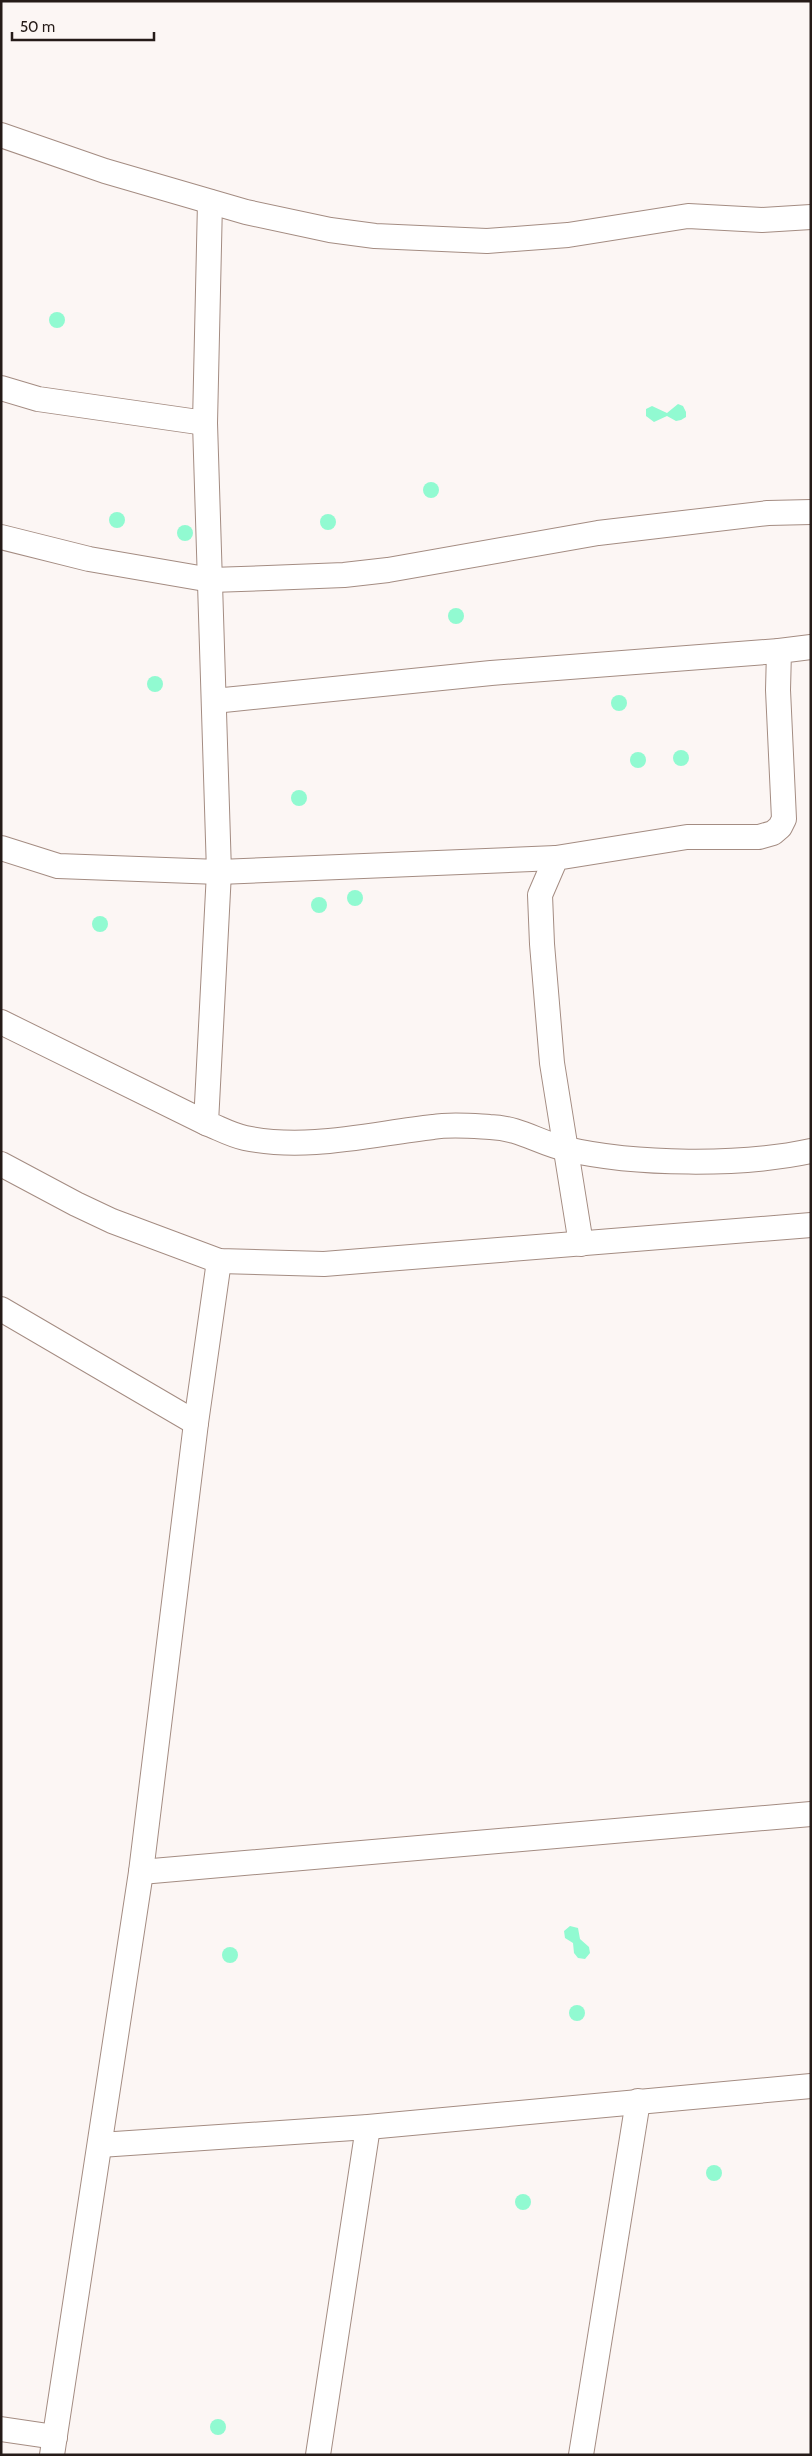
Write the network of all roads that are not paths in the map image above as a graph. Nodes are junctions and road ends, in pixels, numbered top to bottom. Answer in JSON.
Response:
{"nodes":[{"id":1,"x":1,"y":135,"type":"edge"},
{"id":2,"x":210,"y":202,"type":"junction"},
{"id":3,"x":811,"y":217,"type":"edge"},
{"id":4,"x":1,"y":388,"type":"edge"},
{"id":5,"x":205,"y":423,"type":"junction"},
{"id":6,"x":811,"y":512,"type":"edge"},
{"id":7,"x":1,"y":538,"type":"edge"},
{"id":8,"x":211,"y":580,"type":"junction"},
{"id":9,"x":811,"y":647,"type":"edge"},
{"id":10,"x":779,"y":650,"type":"junction"},
{"id":11,"x":214,"y":701,"type":"junction"},
{"id":12,"x":1,"y":848,"type":"edge"},
{"id":13,"x":556,"y":858,"type":"junction"},
{"id":14,"x":219,"y":872,"type":"junction"},
{"id":15,"x":1,"y":1022,"type":"edge"},
{"id":16,"x":206,"y":1123,"type":"junction"},
{"id":17,"x":564,"y":1149,"type":"junction"},
{"id":18,"x":811,"y":1151,"type":"edge"},
{"id":19,"x":1,"y":1164,"type":"edge"},
{"id":20,"x":811,"y":1225,"type":"edge"},
{"id":21,"x":581,"y":1244,"type":"junction"},
{"id":22,"x":219,"y":1261,"type":"junction"},
{"id":23,"x":1,"y":1309,"type":"edge"},
{"id":24,"x":196,"y":1423,"type":"junction"},
{"id":25,"x":811,"y":1814,"type":"edge"},
{"id":26,"x":141,"y":1872,"type":"junction"},
{"id":27,"x":811,"y":2086,"type":"edge"},
{"id":28,"x":638,"y":2101,"type":"junction"},
{"id":29,"x":368,"y":2126,"type":"junction"},
{"id":30,"x":100,"y":2145,"type":"junction"},
{"id":31,"x":1,"y":2429,"type":"edge"},
{"id":32,"x":54,"y":2446,"type":"edge"},
{"id":33,"x":318,"y":2455,"type":"edge"},
{"id":34,"x":582,"y":2455,"type":"edge"}],
"edges":[{"from":1,"to":2,"type":"street"},
{"from":2,"to":3,"type":"street"},
{"from":2,"to":5,"type":"street"},
{"from":4,"to":5,"type":"street"},
{"from":5,"to":8,"type":"street"},
{"from":6,"to":8,"type":"street"},
{"from":7,"to":8,"type":"street"},
{"from":8,"to":11,"type":"street"},
{"from":9,"to":10,"type":"street"},
{"from":10,"to":11,"type":"street"},
{"from":10,"to":13,"type":"street"},
{"from":11,"to":14,"type":"street"},
{"from":12,"to":14,"type":"street"},
{"from":13,"to":14,"type":"street"},
{"from":13,"to":17,"type":"street"},
{"from":14,"to":16,"type":"street"},
{"from":15,"to":16,"type":"street"},
{"from":16,"to":17,"type":"street"},
{"from":17,"to":18,"type":"street"},
{"from":17,"to":21,"type":"street"},
{"from":19,"to":22,"type":"street"},
{"from":20,"to":21,"type":"street"},
{"from":21,"to":22,"type":"street"},
{"from":22,"to":24,"type":"street"},
{"from":23,"to":24,"type":"street"},
{"from":24,"to":26,"type":"street"},
{"from":25,"to":26,"type":"street"},
{"from":26,"to":30,"type":"street"},
{"from":27,"to":28,"type":"street"},
{"from":28,"to":29,"type":"street"},
{"from":28,"to":34,"type":"street"},
{"from":29,"to":30,"type":"street"},
{"from":29,"to":33,"type":"street"},
{"from":30,"to":32,"type":"street"},
{"from":31,"to":32,"type":"street"}]}
